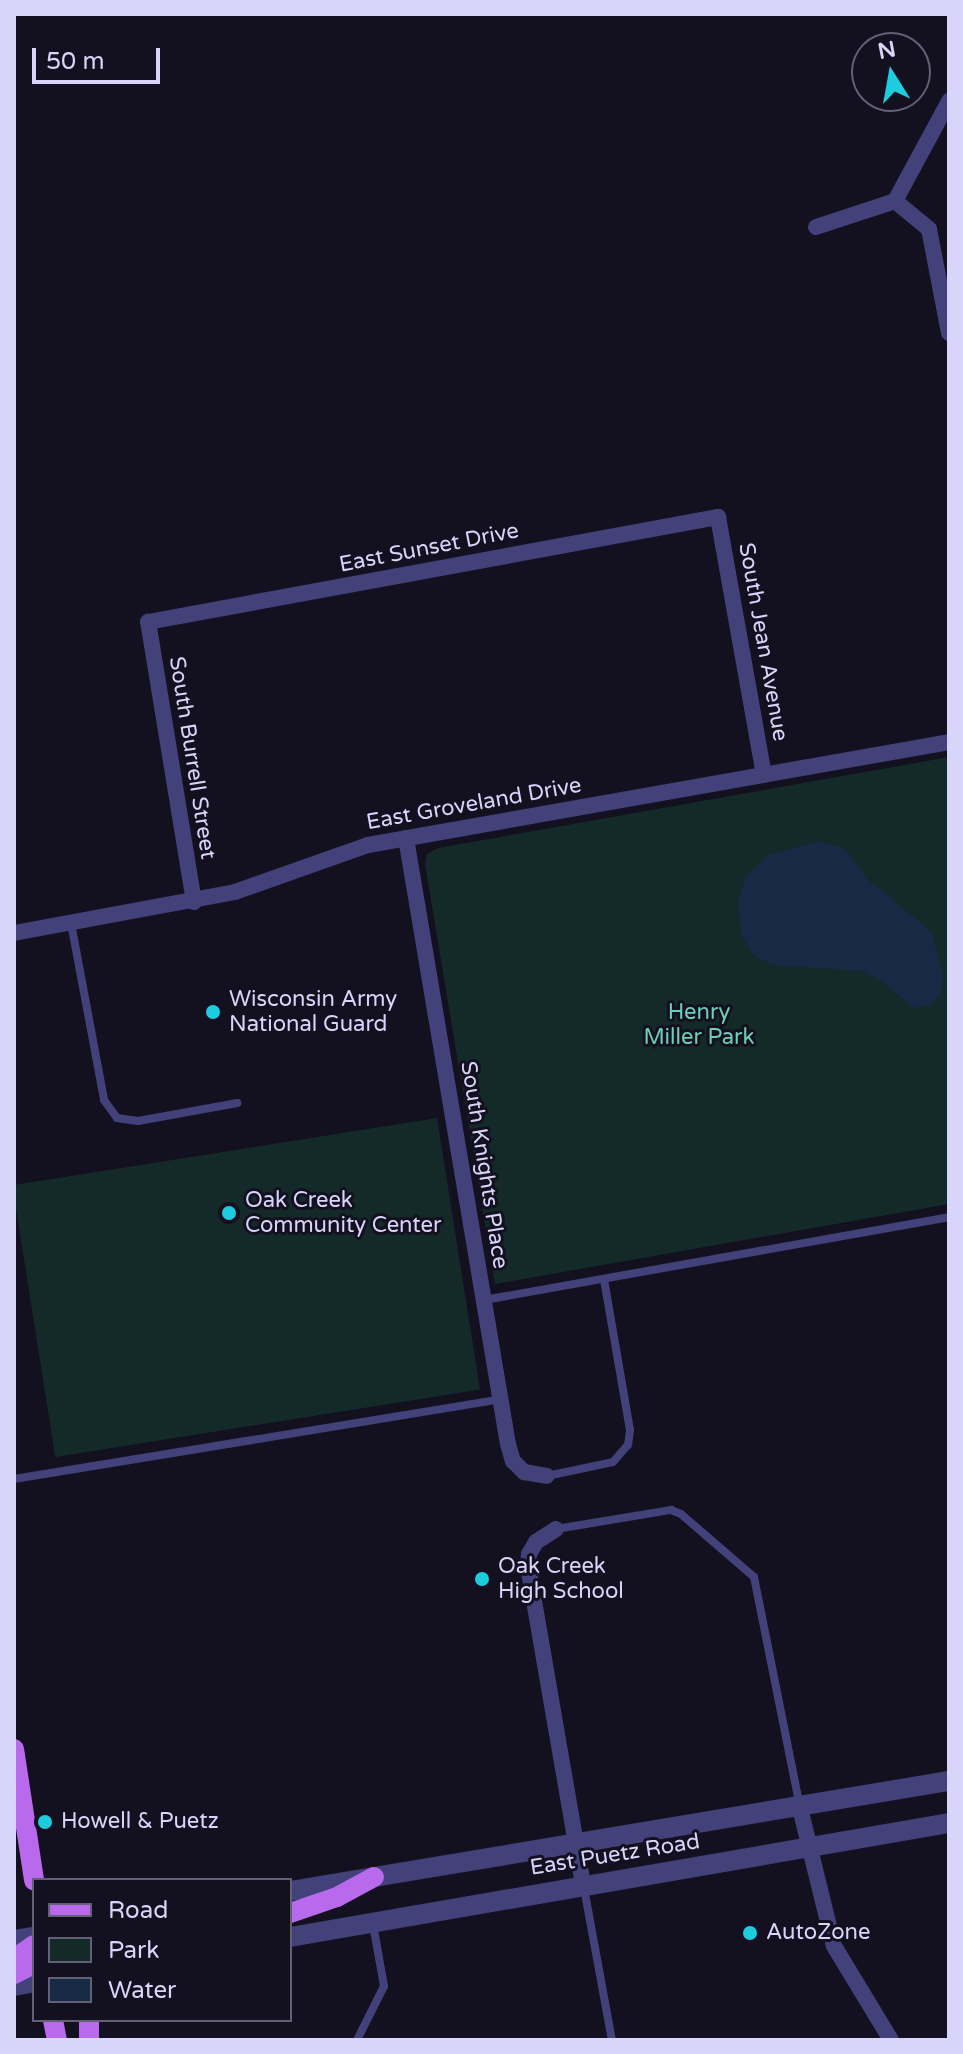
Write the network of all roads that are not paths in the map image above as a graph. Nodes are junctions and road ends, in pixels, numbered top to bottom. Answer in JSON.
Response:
{"nodes":[{"id":1,"x":949,"y":101,"type":"edge"},
{"id":2,"x":895,"y":201,"type":"junction"},
{"id":3,"x":816,"y":227,"type":"dead end"},
{"id":4,"x":949,"y":333,"type":"edge"},
{"id":5,"x":718,"y":517,"type":"joint"},
{"id":6,"x":148,"y":622,"type":"joint"},
{"id":7,"x":949,"y":742,"type":"edge"},
{"id":8,"x":764,"y":775,"type":"junction"},
{"id":9,"x":406,"y":838,"type":"junction"},
{"id":10,"x":194,"y":902,"type":"junction"},
{"id":11,"x":71,"y":923,"type":"junction"},
{"id":12,"x":14,"y":933,"type":"edge"},
{"id":13,"x":237,"y":1103,"type":"dead end"},
{"id":14,"x":949,"y":1217,"type":"edge"},
{"id":15,"x":604,"y":1279,"type":"junction"},
{"id":16,"x":484,"y":1300,"type":"junction"},
{"id":17,"x":501,"y":1399,"type":"junction"},
{"id":18,"x":547,"y":1476,"type":"joint"},
{"id":19,"x":14,"y":1479,"type":"edge"},
{"id":20,"x":556,"y":1529,"type":"joint"},
{"id":21,"x":14,"y":1749,"type":"edge"},
{"id":22,"x":949,"y":1781,"type":"edge"},
{"id":23,"x":800,"y":1808,"type":"junction"},
{"id":24,"x":949,"y":1823,"type":"edge"},
{"id":25,"x":576,"y":1843,"type":"junction"},
{"id":26,"x":811,"y":1848,"type":"junction"},
{"id":27,"x":374,"y":1877,"type":"junction"},
{"id":28,"x":34,"y":1878,"type":"edge"},
{"id":29,"x":583,"y":1884,"type":"junction"},
{"id":30,"x":292,"y":1891,"type":"edge"},
{"id":31,"x":292,"y":1912,"type":"edge"},
{"id":32,"x":373,"y":1922,"type":"junction"},
{"id":33,"x":292,"y":1937,"type":"edge"},
{"id":34,"x":32,"y":1946,"type":"edge"},
{"id":35,"x":14,"y":1959,"type":"edge"},
{"id":36,"x":32,"y":1965,"type":"edge"},
{"id":37,"x":14,"y":1974,"type":"edge"},
{"id":38,"x":357,"y":2040,"type":"edge"},
{"id":39,"x":612,"y":2040,"type":"edge"},
{"id":40,"x":891,"y":2040,"type":"edge"}],
"edges":[{"from":1,"to":2,"type":"street"},
{"from":2,"to":3,"type":"street"},
{"from":2,"to":4,"type":"street"},
{"from":5,"to":6,"type":"street","name":"East Sunset Drive"},
{"from":5,"to":8,"type":"street","name":"South Jean Avenue"},
{"from":6,"to":10,"type":"street","name":"South Burrell Street"},
{"from":7,"to":8,"type":"street","name":"East Groveland Drive"},
{"from":8,"to":9,"type":"street","name":"East Groveland Drive"},
{"from":9,"to":10,"type":"street","name":"East Groveland Drive"},
{"from":9,"to":16,"type":"street","name":"South Knights Place"},
{"from":10,"to":11,"type":"street","name":"East Groveland Drive"},
{"from":11,"to":12,"type":"street","name":"East Groveland Drive"},
{"from":11,"to":13,"type":"lane"},
{"from":14,"to":15,"type":"lane"},
{"from":15,"to":16,"type":"lane"},
{"from":15,"to":18,"type":"lane"},
{"from":16,"to":17,"type":"street","name":"South Knights Place"},
{"from":17,"to":18,"type":"street","name":"South Knights Place"},
{"from":17,"to":19,"type":"lane"},
{"from":20,"to":23,"type":"lane"},
{"from":20,"to":25,"type":"street"},
{"from":21,"to":28,"type":"main road"},
{"from":22,"to":23,"type":"street","name":"East Puetz Road"},
{"from":23,"to":25,"type":"street","name":"East Puetz Road"},
{"from":23,"to":26,"type":"street"},
{"from":24,"to":26,"type":"street","name":"East Puetz Road"},
{"from":25,"to":27,"type":"street","name":"East Puetz Road"},
{"from":25,"to":29,"type":"street"},
{"from":26,"to":29,"type":"street","name":"East Puetz Road"},
{"from":26,"to":40,"type":"street"},
{"from":27,"to":30,"type":"street","name":"East Puetz Road"},
{"from":27,"to":31,"type":"main road"},
{"from":29,"to":32,"type":"street","name":"East Puetz Road"},
{"from":29,"to":39,"type":"lane"},
{"from":32,"to":33,"type":"street","name":"East Puetz Road"},
{"from":32,"to":38,"type":"lane"},
{"from":34,"to":35,"type":"main road"},
{"from":36,"to":37,"type":"main road"}]}
